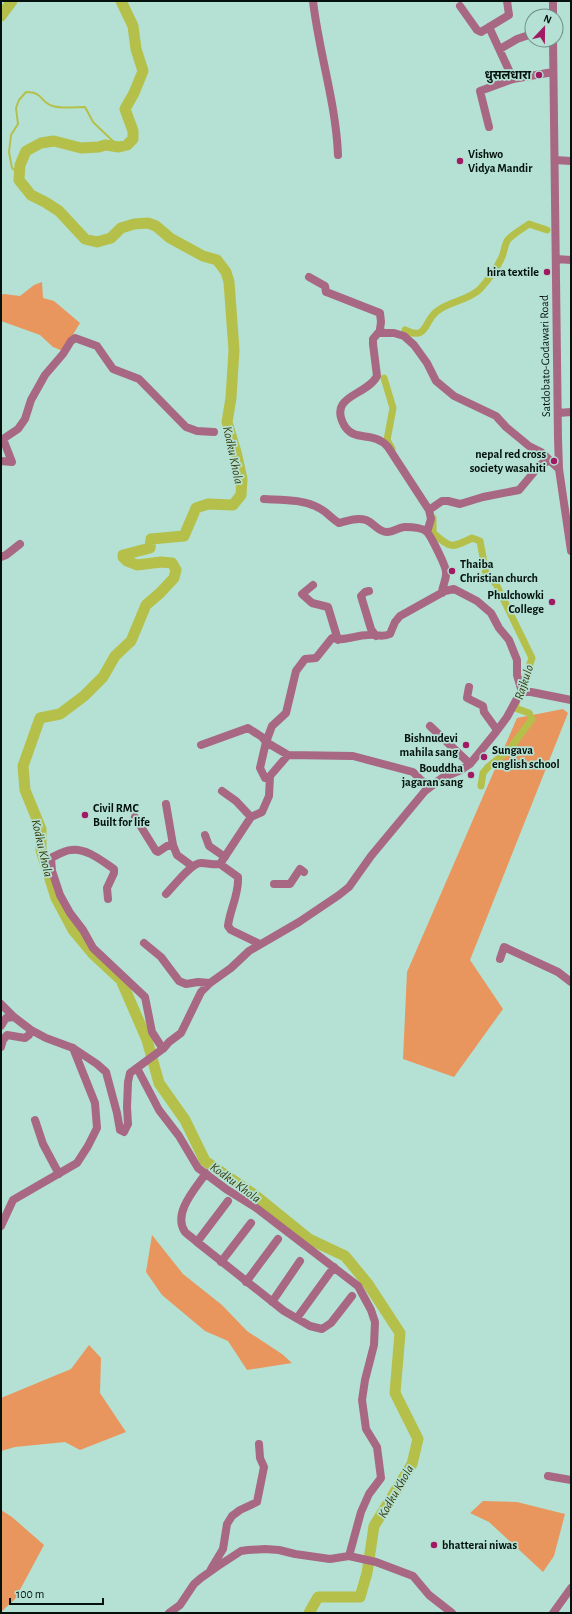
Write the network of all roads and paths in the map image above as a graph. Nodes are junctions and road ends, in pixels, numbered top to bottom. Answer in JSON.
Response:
{"nodes":[{"id":1,"x":313,"y":1,"type":"edge"},
{"id":2,"x":507,"y":1,"type":"edge"},
{"id":3,"x":460,"y":6,"type":"dead end"},
{"id":4,"x":489,"y":27,"type":"junction"},
{"id":5,"x":524,"y":37,"type":"edge"},
{"id":6,"x":553,"y":48,"type":"edge"},
{"id":7,"x":500,"y":49,"type":"junction"},
{"id":8,"x":553,"y":72,"type":"junction"},
{"id":9,"x":512,"y":79,"type":"junction"},
{"id":10,"x":489,"y":127,"type":"dead end"},
{"id":11,"x":338,"y":155,"type":"dead end"},
{"id":12,"x":555,"y":160,"type":"junction"},
{"id":13,"x":571,"y":161,"type":"edge"},
{"id":14,"x":556,"y":259,"type":"junction"},
{"id":15,"x":571,"y":260,"type":"edge"},
{"id":16,"x":309,"y":277,"type":"dead end"},
{"id":17,"x":382,"y":332,"type":"junction"},
{"id":18,"x":571,"y":412,"type":"edge"},
{"id":19,"x":558,"y":413,"type":"junction"},
{"id":20,"x":214,"y":432,"type":"dead end"},
{"id":21,"x":2,"y":439,"type":"edge"},
{"id":22,"x":1,"y":461,"type":"edge"},
{"id":23,"x":552,"y":461,"type":"junction"},
{"id":24,"x":560,"y":469,"type":"junction"},
{"id":25,"x":264,"y":499,"type":"dead end"},
{"id":26,"x":429,"y":510,"type":"junction"},
{"id":27,"x":569,"y":529,"type":"edge"},
{"id":28,"x":427,"y":532,"type":"junction"},
{"id":29,"x":20,"y":544,"type":"dead end"},
{"id":30,"x":571,"y":551,"type":"edge"},
{"id":31,"x":1,"y":557,"type":"edge"},
{"id":32,"x":313,"y":585,"type":"dead end"},
{"id":33,"x":369,"y":591,"type":"dead end"},
{"id":34,"x":442,"y":593,"type":"junction"},
{"id":35,"x":376,"y":636,"type":"junction"},
{"id":36,"x":338,"y":640,"type":"junction"},
{"id":37,"x":469,"y":687,"type":"dead end"},
{"id":38,"x":522,"y":692,"type":"junction"},
{"id":39,"x":571,"y":700,"type":"edge"},
{"id":40,"x":430,"y":726,"type":"dead end"},
{"id":41,"x":497,"y":730,"type":"junction"},
{"id":42,"x":266,"y":742,"type":"junction"},
{"id":43,"x":201,"y":745,"type":"dead end"},
{"id":44,"x":288,"y":755,"type":"junction"},
{"id":45,"x":470,"y":764,"type":"junction"},
{"id":46,"x":270,"y":776,"type":"junction"},
{"id":47,"x":431,"y":785,"type":"junction"},
{"id":48,"x":222,"y":791,"type":"dead end"},
{"id":49,"x":166,"y":804,"type":"dead end"},
{"id":50,"x":135,"y":817,"type":"dead end"},
{"id":51,"x":251,"y":817,"type":"junction"},
{"id":52,"x":205,"y":835,"type":"dead end"},
{"id":53,"x":173,"y":845,"type":"junction"},
{"id":54,"x":225,"y":856,"type":"junction"},
{"id":55,"x":220,"y":864,"type":"junction"},
{"id":56,"x":192,"y":866,"type":"junction"},
{"id":57,"x":304,"y":872,"type":"dead end"},
{"id":58,"x":274,"y":884,"type":"dead end"},
{"id":59,"x":166,"y":894,"type":"dead end"},
{"id":60,"x":108,"y":899,"type":"dead end"},
{"id":61,"x":144,"y":943,"type":"dead end"},
{"id":62,"x":260,"y":944,"type":"junction"},
{"id":63,"x":500,"y":959,"type":"dead end"},
{"id":64,"x":571,"y":982,"type":"edge"},
{"id":65,"x":210,"y":983,"type":"junction"},
{"id":66,"x":1,"y":1004,"type":"edge"},
{"id":67,"x":14,"y":1017,"type":"junction"},
{"id":68,"x":1,"y":1026,"type":"edge"},
{"id":69,"x":31,"y":1030,"type":"junction"},
{"id":70,"x":1,"y":1047,"type":"edge"},
{"id":71,"x":73,"y":1048,"type":"junction"},
{"id":72,"x":160,"y":1051,"type":"junction"},
{"id":73,"x":140,"y":1066,"type":"junction"},
{"id":74,"x":35,"y":1120,"type":"dead end"},
{"id":75,"x":59,"y":1174,"type":"junction"},
{"id":76,"x":206,"y":1174,"type":"junction"},
{"id":77,"x":228,"y":1200,"type":"dead end"},
{"id":78,"x":250,"y":1223,"type":"dead end"},
{"id":79,"x":1,"y":1226,"type":"edge"},
{"id":80,"x":278,"y":1239,"type":"dead end"},
{"id":81,"x":197,"y":1242,"type":"junction"},
{"id":82,"x":300,"y":1261,"type":"dead end"},
{"id":83,"x":221,"y":1262,"type":"junction"},
{"id":84,"x":334,"y":1267,"type":"junction"},
{"id":85,"x":246,"y":1282,"type":"junction"},
{"id":86,"x":352,"y":1296,"type":"dead end"},
{"id":87,"x":272,"y":1302,"type":"junction"},
{"id":88,"x":297,"y":1318,"type":"junction"},
{"id":89,"x":259,"y":1444,"type":"dead end"},
{"id":90,"x":548,"y":1476,"type":"dead end"},
{"id":91,"x":571,"y":1480,"type":"edge"},
{"id":92,"x":349,"y":1556,"type":"junction"},
{"id":93,"x":209,"y":1572,"type":"junction"},
{"id":94,"x":571,"y":1588,"type":"edge"},
{"id":95,"x":169,"y":1613,"type":"edge"},
{"id":96,"x":452,"y":1613,"type":"edge"},
{"id":97,"x":554,"y":1613,"type":"edge"}],
"edges":[{"from":1,"to":11,"type":"street"},
{"from":2,"to":4,"type":"street"},
{"from":3,"to":4,"type":"street"},
{"from":4,"to":7,"type":"street"},
{"from":5,"to":7,"type":"street"},
{"from":6,"to":8,"type":"street","name":"Satdobato-Godawari Road"},
{"from":7,"to":9,"type":"street"},
{"from":8,"to":9,"type":"street"},
{"from":8,"to":12,"type":"street","name":"Satdobato-Godawari Road"},
{"from":9,"to":10,"type":"street"},
{"from":12,"to":13,"type":"street"},
{"from":12,"to":14,"type":"street","name":"Satdobato-Godawari Road"},
{"from":14,"to":15,"type":"street"},
{"from":14,"to":19,"type":"street","name":"Satdobato-Godawari Road"},
{"from":16,"to":17,"type":"street"},
{"from":17,"to":23,"type":"street"},
{"from":17,"to":26,"type":"street"},
{"from":18,"to":19,"type":"street"},
{"from":19,"to":24,"type":"street","name":"Satdobato-Godawari Road"},
{"from":20,"to":21,"type":"street"},
{"from":21,"to":22,"type":"street"},
{"from":23,"to":24,"type":"street"},
{"from":23,"to":26,"type":"street"},
{"from":24,"to":27,"type":"street","name":"Satdobato-Godawari Road"},
{"from":25,"to":28,"type":"street"},
{"from":26,"to":28,"type":"street"},
{"from":27,"to":30,"type":"street","name":"Satdobato-Godawari Road"},
{"from":28,"to":34,"type":"street"},
{"from":29,"to":31,"type":"street"},
{"from":32,"to":36,"type":"street"},
{"from":33,"to":35,"type":"street"},
{"from":34,"to":35,"type":"street"},
{"from":34,"to":38,"type":"street"},
{"from":35,"to":36,"type":"street"},
{"from":36,"to":42,"type":"street"},
{"from":37,"to":41,"type":"street"},
{"from":38,"to":39,"type":"street"},
{"from":38,"to":41,"type":"street"},
{"from":40,"to":45,"type":"street"},
{"from":41,"to":45,"type":"street"},
{"from":42,"to":43,"type":"street"},
{"from":42,"to":44,"type":"street"},
{"from":42,"to":46,"type":"street"},
{"from":44,"to":46,"type":"street"},
{"from":44,"to":47,"type":"street"},
{"from":45,"to":47,"type":"street"},
{"from":46,"to":51,"type":"street"},
{"from":47,"to":62,"type":"street"},
{"from":48,"to":51,"type":"street"},
{"from":49,"to":53,"type":"street"},
{"from":50,"to":53,"type":"street"},
{"from":51,"to":54,"type":"street"},
{"from":52,"to":54,"type":"street"},
{"from":53,"to":56,"type":"street"},
{"from":54,"to":55,"type":"street"},
{"from":55,"to":56,"type":"street"},
{"from":55,"to":62,"type":"street"},
{"from":56,"to":59,"type":"street"},
{"from":57,"to":58,"type":"street"},
{"from":60,"to":72,"type":"street"},
{"from":61,"to":65,"type":"street"},
{"from":62,"to":65,"type":"street"},
{"from":63,"to":64,"type":"street"},
{"from":65,"to":72,"type":"street"},
{"from":66,"to":67,"type":"street"},
{"from":67,"to":68,"type":"street"},
{"from":67,"to":69,"type":"street"},
{"from":69,"to":70,"type":"street"},
{"from":69,"to":71,"type":"street"},
{"from":71,"to":73,"type":"street"},
{"from":71,"to":75,"type":"street"},
{"from":72,"to":73,"type":"street"},
{"from":73,"to":76,"type":"street"},
{"from":74,"to":75,"type":"street"},
{"from":75,"to":79,"type":"street"},
{"from":76,"to":81,"type":"street"},
{"from":76,"to":84,"type":"street"},
{"from":77,"to":81,"type":"street"},
{"from":78,"to":83,"type":"street"},
{"from":80,"to":85,"type":"street"},
{"from":81,"to":83,"type":"street"},
{"from":82,"to":87,"type":"street"},
{"from":83,"to":85,"type":"street"},
{"from":84,"to":88,"type":"street"},
{"from":84,"to":92,"type":"street"},
{"from":85,"to":87,"type":"street"},
{"from":86,"to":88,"type":"street"},
{"from":87,"to":88,"type":"street"},
{"from":89,"to":93,"type":"street"},
{"from":90,"to":91,"type":"street"},
{"from":92,"to":93,"type":"street"},
{"from":92,"to":96,"type":"street"},
{"from":93,"to":95,"type":"street"},
{"from":94,"to":97,"type":"street"}]}
